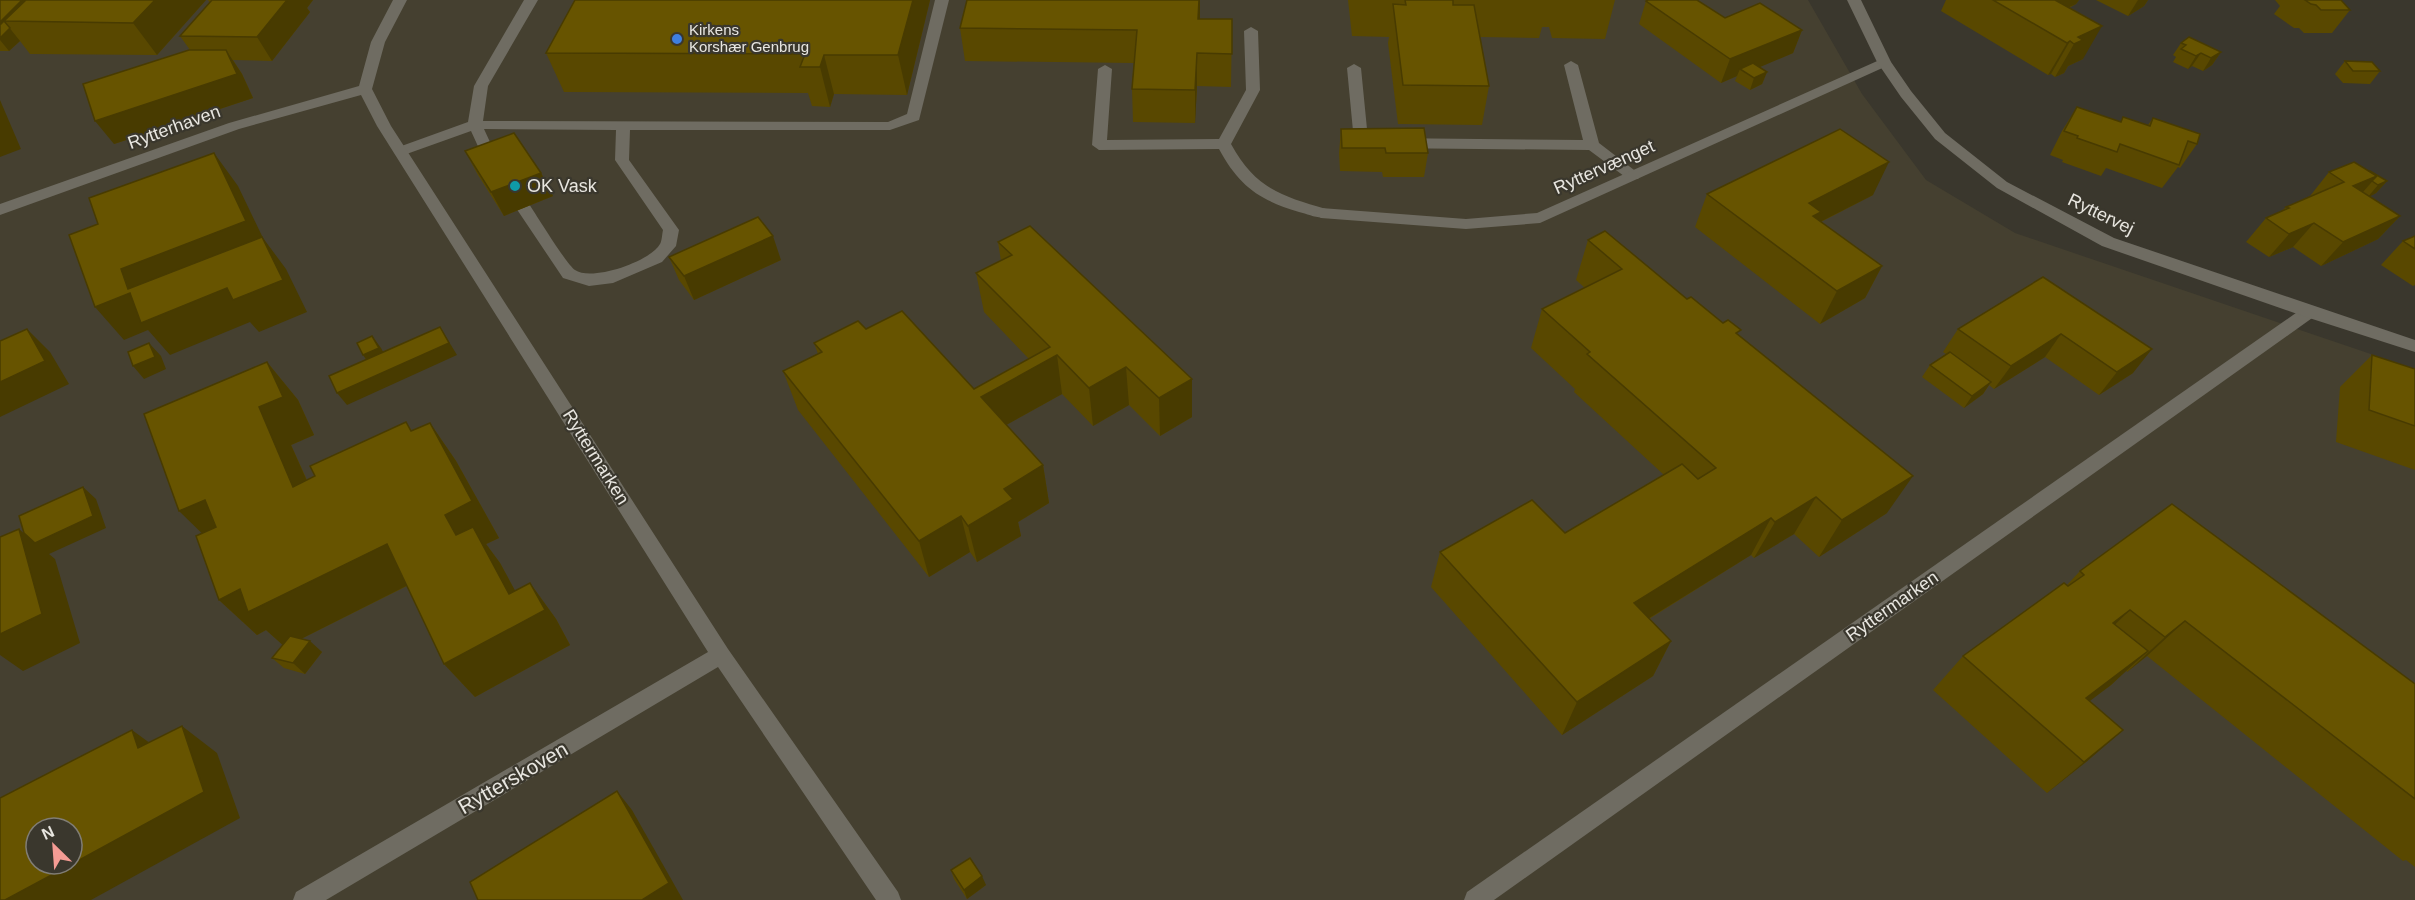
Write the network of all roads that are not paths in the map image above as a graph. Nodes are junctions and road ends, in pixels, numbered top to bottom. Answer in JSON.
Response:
{"nodes":[{"id":1,"x":400,"y":0,"type":"edge"},
{"id":2,"x":531,"y":0,"type":"edge"},
{"id":3,"x":942,"y":0,"type":"edge"},
{"id":4,"x":1854,"y":0,"type":"edge"},
{"id":5,"x":1251,"y":31,"type":"dead end"},
{"id":6,"x":1884,"y":62,"type":"junction"},
{"id":7,"x":1571,"y":65,"type":"dead end"},
{"id":8,"x":1354,"y":68,"type":"dead end"},
{"id":9,"x":1105,"y":69,"type":"dead end"},
{"id":10,"x":365,"y":89,"type":"junction"},
{"id":11,"x":623,"y":124,"type":"junction"},
{"id":12,"x":475,"y":125,"type":"junction"},
{"id":13,"x":1224,"y":144,"type":"junction"},
{"id":14,"x":1592,"y":145,"type":"junction"},
{"id":15,"x":401,"y":151,"type":"junction"},
{"id":16,"x":495,"y":169,"type":"edge"},
{"id":17,"x":1633,"y":176,"type":"junction"},
{"id":18,"x":524,"y":208,"type":"dead end"},
{"id":19,"x":0,"y":210,"type":"edge"},
{"id":20,"x":2309,"y":312,"type":"junction"},
{"id":21,"x":2415,"y":345,"type":"edge"},
{"id":22,"x":721,"y":655,"type":"junction"},
{"id":23,"x":304,"y":900,"type":"edge"},
{"id":24,"x":890,"y":900,"type":"edge"},
{"id":25,"x":1475,"y":900,"type":"edge"}],
"edges":[{"from":1,"to":10,"type":"street"},
{"from":2,"to":12,"type":"street"},
{"from":3,"to":11,"type":"street"},
{"from":4,"to":6,"type":"street","name":"Ryttervej"},
{"from":5,"to":13,"type":"street"},
{"from":6,"to":17,"type":"street","name":"Ryttervænget"},
{"from":6,"to":20,"type":"street","name":"Ryttervej"},
{"from":7,"to":14,"type":"street"},
{"from":8,"to":14,"type":"street"},
{"from":9,"to":13,"type":"street"},
{"from":10,"to":15,"type":"street","name":"Ryttermarken"},
{"from":10,"to":19,"type":"street","name":"Rytterhaven"},
{"from":11,"to":12,"type":"street"},
{"from":11,"to":18,"type":"street"},
{"from":12,"to":15,"type":"street"},
{"from":12,"to":16,"type":"street"},
{"from":13,"to":17,"type":"street","name":"Ryttervænget"},
{"from":14,"to":17,"type":"street"},
{"from":15,"to":22,"type":"street","name":"Ryttermarken"},
{"from":20,"to":21,"type":"street","name":"Ryttervej"},
{"from":20,"to":25,"type":"street","name":"Ryttermarken"},
{"from":22,"to":23,"type":"street","name":"Rytterskoven"},
{"from":22,"to":24,"type":"street","name":"Ryttermarken"}]}
